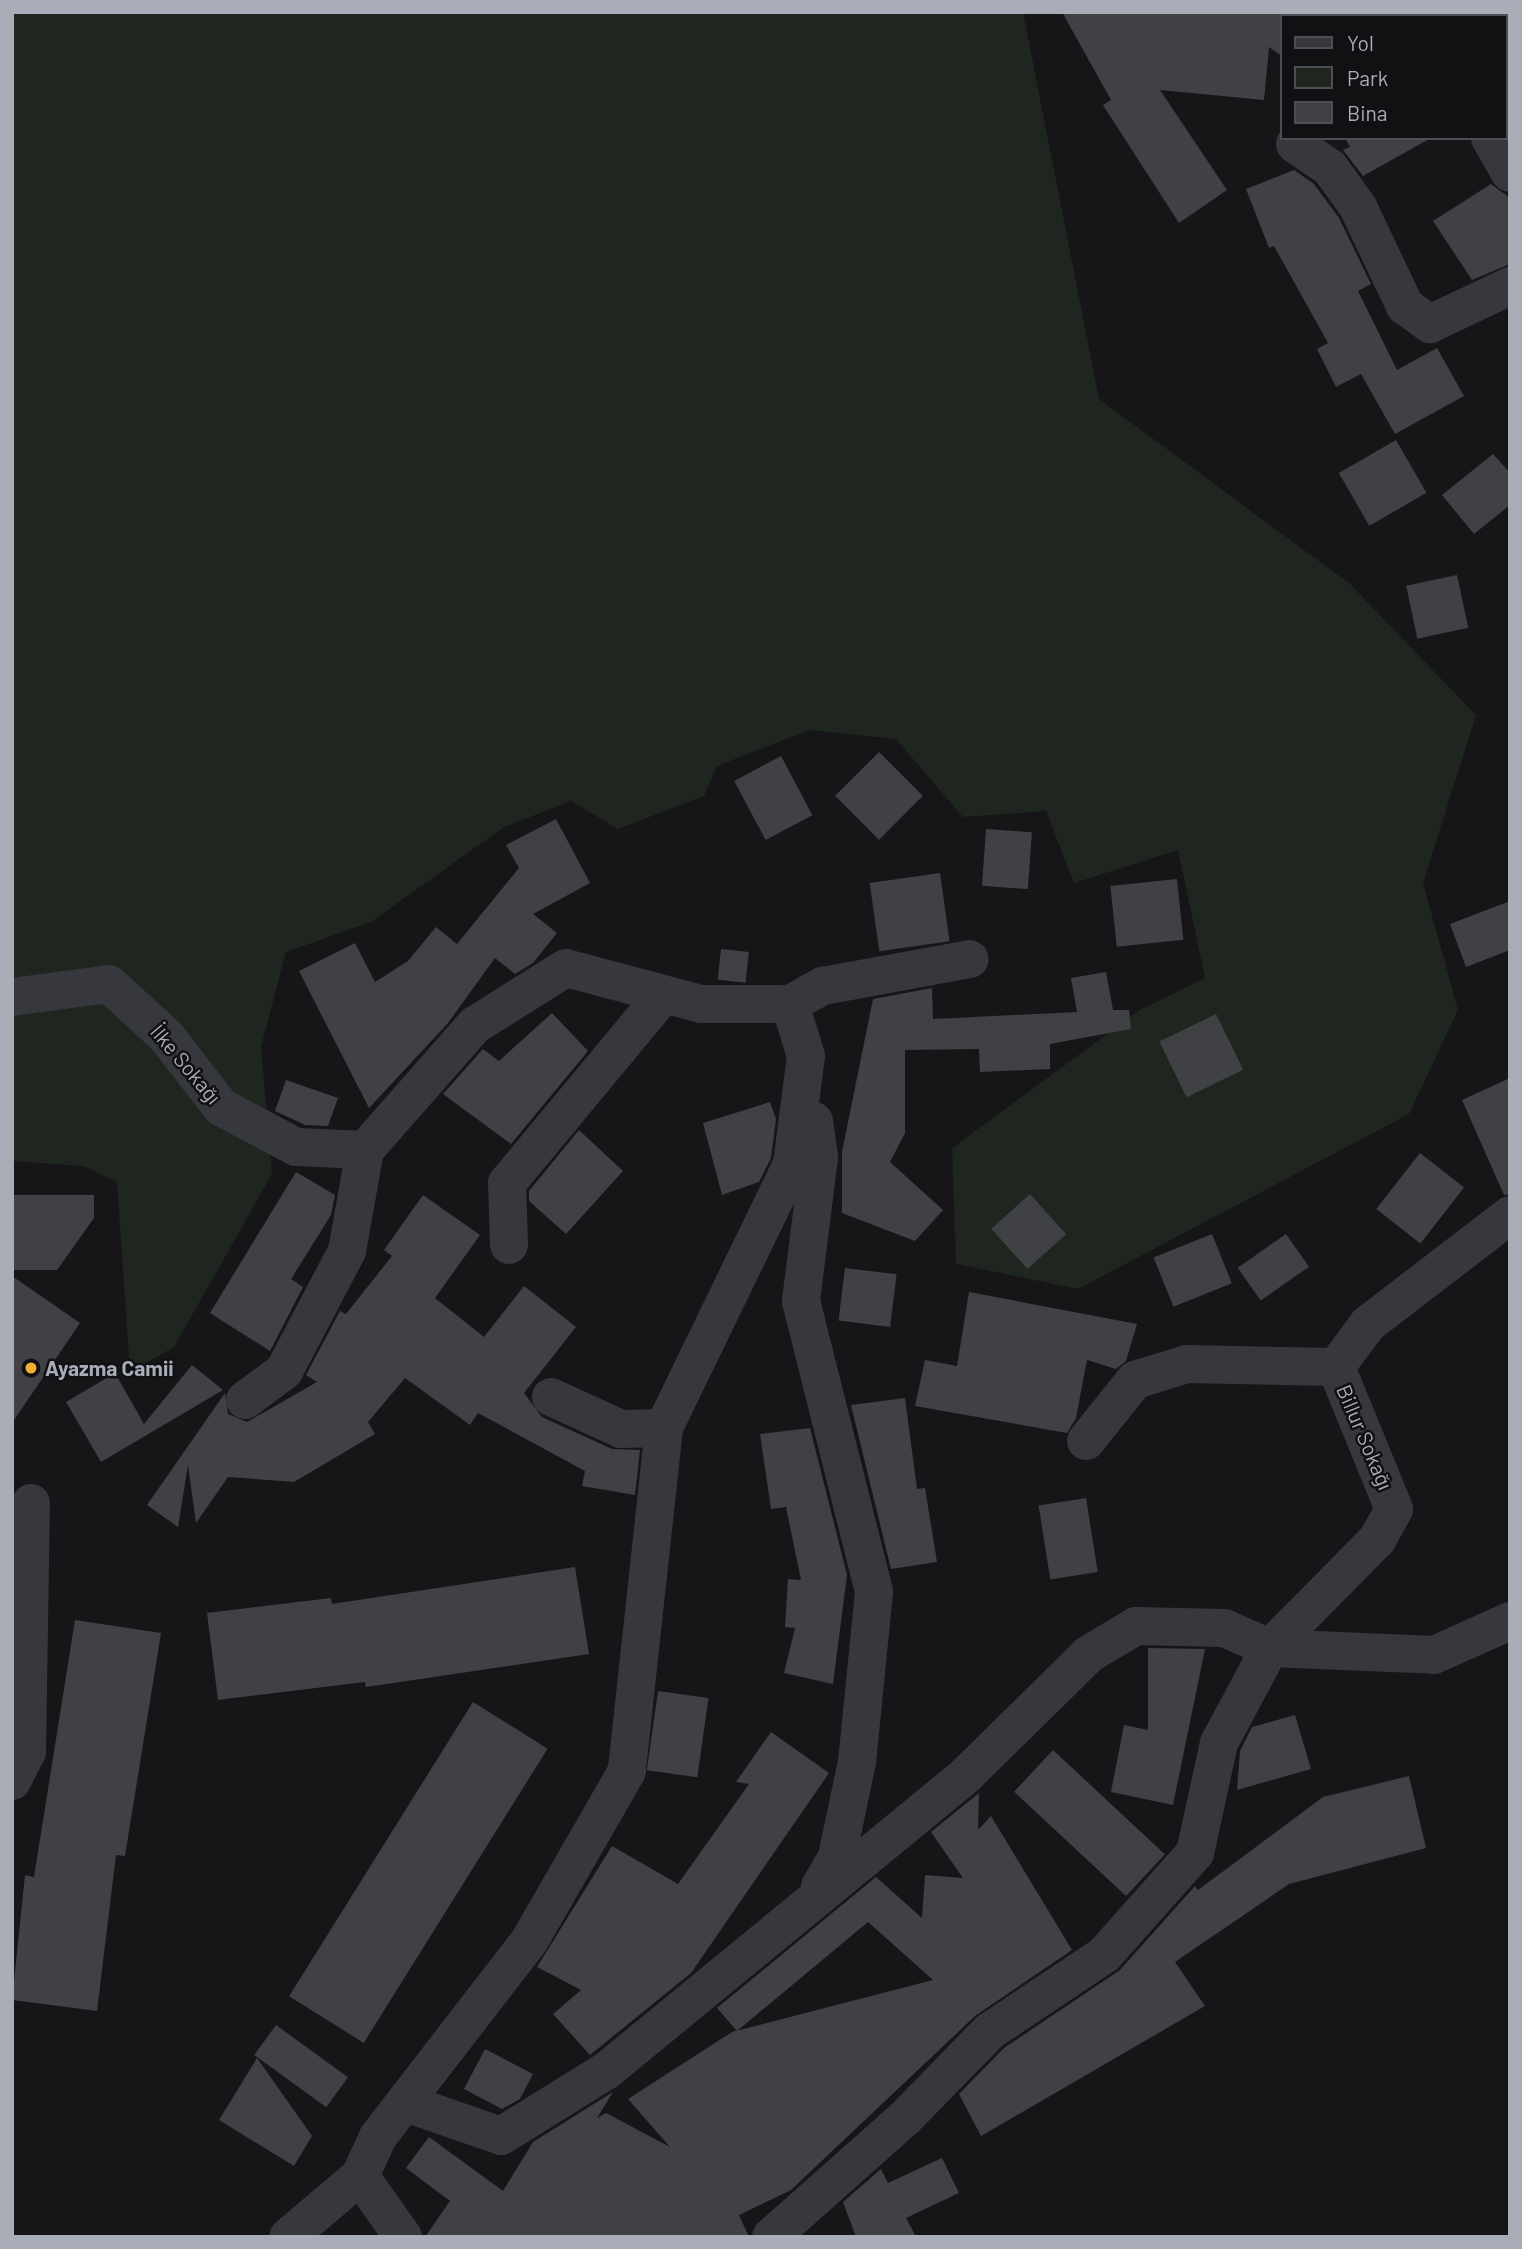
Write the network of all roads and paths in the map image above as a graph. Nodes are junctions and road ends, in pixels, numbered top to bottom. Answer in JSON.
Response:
{"nodes":[{"id":1,"x":1491,"y":140,"type":"edge"},
{"id":2,"x":1295,"y":144,"type":"dead end"},
{"id":3,"x":1510,"y":173,"type":"edge"},
{"id":4,"x":1510,"y":286,"type":"edge"},
{"id":5,"x":970,"y":959,"type":"dead end"},
{"id":6,"x":662,"y":996,"type":"junction"},
{"id":7,"x":12,"y":997,"type":"edge"},
{"id":8,"x":790,"y":1004,"type":"junction"},
{"id":9,"x":806,"y":1056,"type":"junction"},
{"id":10,"x":365,"y":1150,"type":"junction"},
{"id":11,"x":1510,"y":1215,"type":"edge"},
{"id":12,"x":509,"y":1245,"type":"dead end"},
{"id":13,"x":1336,"y":1367,"type":"junction"},
{"id":14,"x":551,"y":1397,"type":"dead end"},
{"id":15,"x":245,"y":1400,"type":"dead end"},
{"id":16,"x":664,"y":1428,"type":"junction"},
{"id":17,"x":1086,"y":1441,"type":"dead end"},
{"id":18,"x":22,"y":1508,"type":"edge"},
{"id":19,"x":1510,"y":1620,"type":"edge"},
{"id":20,"x":1270,"y":1648,"type":"junction"},
{"id":21,"x":12,"y":1781,"type":"edge"},
{"id":22,"x":815,"y":1895,"type":"junction"},
{"id":23,"x":409,"y":2104,"type":"junction"},
{"id":24,"x":360,"y":2176,"type":"junction"},
{"id":25,"x":288,"y":2237,"type":"edge"},
{"id":26,"x":403,"y":2237,"type":"edge"},
{"id":27,"x":771,"y":2237,"type":"edge"}],
"edges":[{"from":1,"to":3,"type":"street"},
{"from":2,"to":4,"type":"street"},
{"from":5,"to":8,"type":"street"},
{"from":6,"to":8,"type":"street"},
{"from":6,"to":10,"type":"street"},
{"from":6,"to":12,"type":"street"},
{"from":7,"to":10,"type":"street","name":"İlke Sokağı"},
{"from":8,"to":9,"type":"street"},
{"from":9,"to":16,"type":"street"},
{"from":9,"to":22,"type":"street"},
{"from":10,"to":15,"type":"street"},
{"from":11,"to":13,"type":"street","name":"Billur Sokağı"},
{"from":13,"to":17,"type":"street"},
{"from":13,"to":20,"type":"street","name":"Billur Sokağı"},
{"from":14,"to":16,"type":"street"},
{"from":16,"to":23,"type":"street"},
{"from":18,"to":21,"type":"street"},
{"from":19,"to":20,"type":"street"},
{"from":20,"to":22,"type":"street"},
{"from":20,"to":27,"type":"street"},
{"from":22,"to":23,"type":"street"},
{"from":23,"to":24,"type":"street"},
{"from":24,"to":25,"type":"street"},
{"from":24,"to":26,"type":"street"}]}
